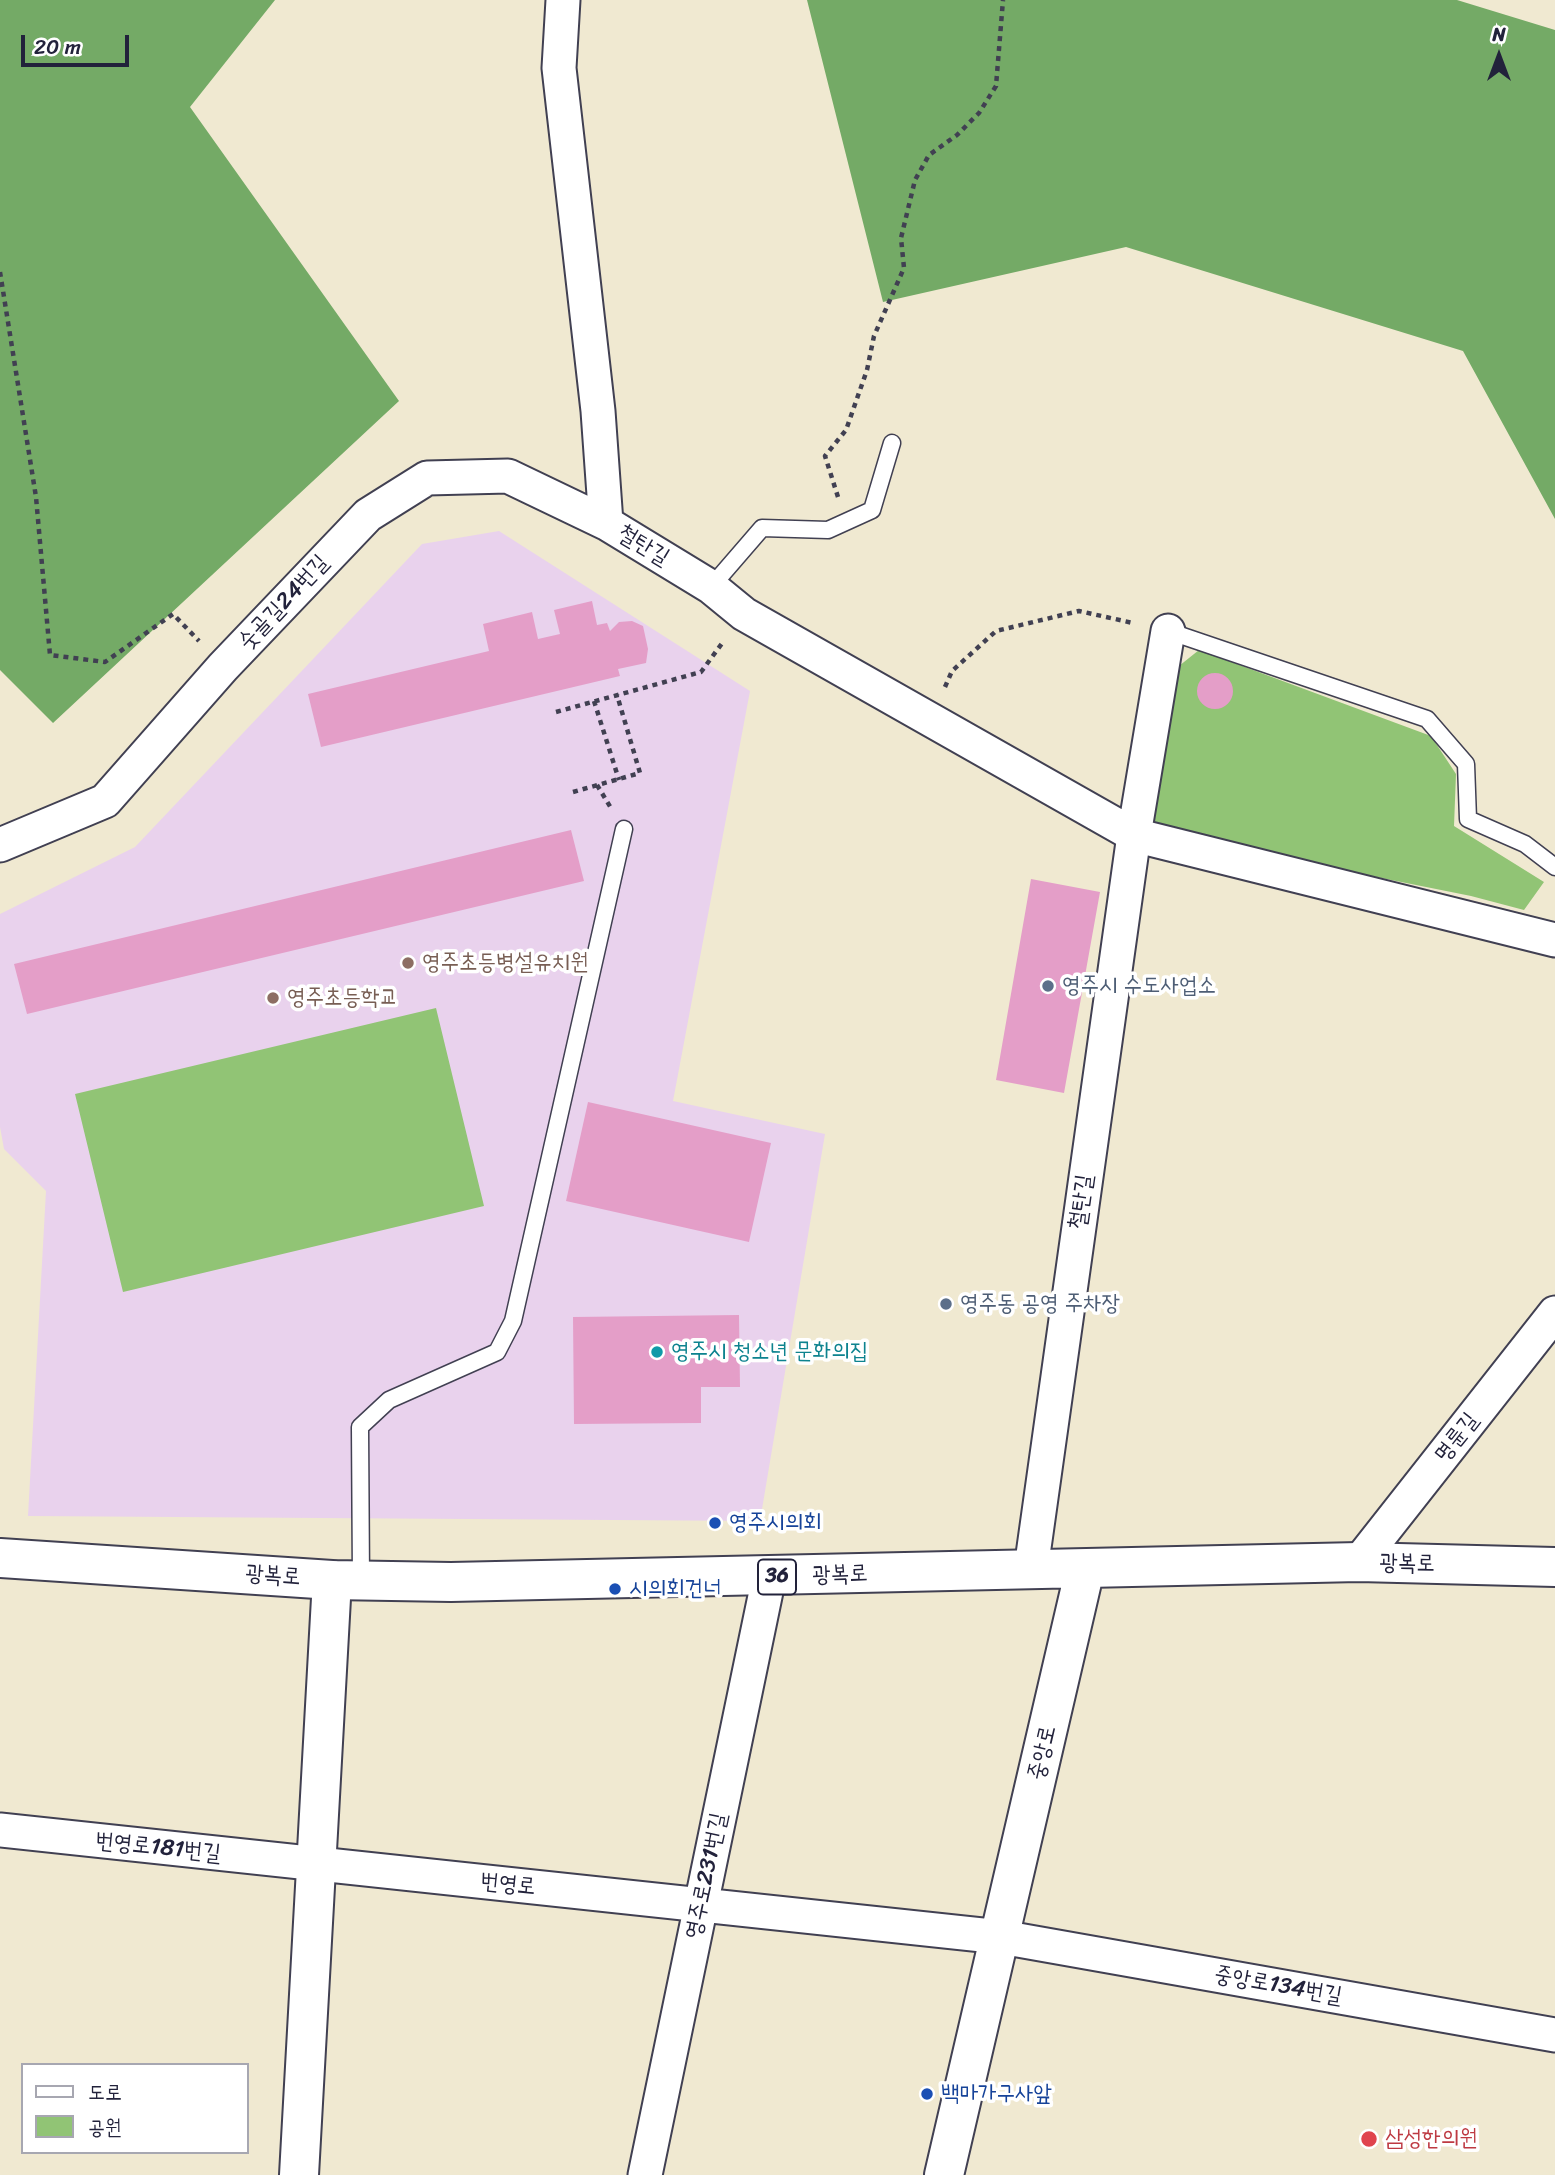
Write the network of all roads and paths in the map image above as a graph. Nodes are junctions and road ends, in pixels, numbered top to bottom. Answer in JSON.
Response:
{"nodes":[{"id":1,"x":563,"y":0,"type":"edge"},
{"id":2,"x":1003,"y":0,"type":"edge"},
{"id":3,"x":0,"y":272,"type":"edge"},
{"id":4,"x":892,"y":443,"type":"dead end"},
{"id":5,"x":606,"y":523,"type":"junction"},
{"id":6,"x":819,"y":530,"type":"junction"},
{"id":7,"x":711,"y":587,"type":"junction"},
{"id":8,"x":744,"y":614,"type":"junction"},
{"id":9,"x":1168,"y":631,"type":"junction"},
{"id":10,"x":223,"y":667,"type":"junction"},
{"id":11,"x":617,"y":695,"type":"junction"},
{"id":12,"x":594,"y":701,"type":"junction"},
{"id":13,"x":556,"y":712,"type":"dead end"},
{"id":14,"x":932,"y":718,"type":"junction"},
{"id":15,"x":619,"y":779,"type":"junction"},
{"id":16,"x":573,"y":792,"type":"dead end"},
{"id":17,"x":624,"y":829,"type":"dead end"},
{"id":18,"x":1134,"y":835,"type":"junction"},
{"id":19,"x":0,"y":845,"type":"edge"},
{"id":20,"x":1555,"y":867,"type":"edge"},
{"id":21,"x":1551,"y":933,"type":"edge"},
{"id":22,"x":1555,"y":1313,"type":"edge"},
{"id":23,"x":0,"y":1558,"type":"edge"},
{"id":24,"x":1359,"y":1562,"type":"junction"},
{"id":25,"x":1555,"y":1567,"type":"edge"},
{"id":26,"x":1031,"y":1569,"type":"junction"},
{"id":27,"x":1085,"y":1569,"type":"junction"},
{"id":28,"x":769,"y":1577,"type":"junction"},
{"id":29,"x":347,"y":1581,"type":"junction"},
{"id":30,"x":0,"y":1830,"type":"edge"},
{"id":31,"x":316,"y":1866,"type":"junction"},
{"id":32,"x":701,"y":1904,"type":"junction"},
{"id":33,"x":1001,"y":1937,"type":"junction"},
{"id":34,"x":1555,"y":2035,"type":"edge"},
{"id":35,"x":299,"y":2175,"type":"edge"},
{"id":36,"x":645,"y":2175,"type":"edge"},
{"id":37,"x":944,"y":2175,"type":"edge"}],
"edges":[{"from":1,"to":5,"type":"street","name":"철탄길"},
{"from":2,"to":6,"type":"path"},
{"from":3,"to":10,"type":"path"},
{"from":4,"to":6,"type":"lane"},
{"from":5,"to":7,"type":"street","name":"철탄길"},
{"from":5,"to":10,"type":"street","name":"숫골길24번길"},
{"from":6,"to":7,"type":"lane"},
{"from":7,"to":8,"type":"street","name":"철탄길"},
{"from":8,"to":11,"type":"path"},
{"from":8,"to":14,"type":"street","name":"철탄길"},
{"from":9,"to":14,"type":"path"},
{"from":9,"to":18,"type":"street","name":"철탄길"},
{"from":9,"to":20,"type":"lane"},
{"from":10,"to":19,"type":"street","name":"숫골길24번길"},
{"from":11,"to":12,"type":"path"},
{"from":11,"to":15,"type":"path"},
{"from":12,"to":13,"type":"path"},
{"from":12,"to":15,"type":"path"},
{"from":14,"to":18,"type":"street","name":"철탄길"},
{"from":15,"to":16,"type":"path"},
{"from":17,"to":29,"type":"lane"},
{"from":18,"to":21,"type":"street"},
{"from":18,"to":26,"type":"street","name":"철탄길"},
{"from":22,"to":24,"type":"street","name":"명륜길"},
{"from":23,"to":29,"type":"main road","name":"광복로","number":"36"},
{"from":24,"to":25,"type":"main road","name":"광복로","number":"36"},
{"from":24,"to":27,"type":"main road","name":"광복로","number":"36"},
{"from":26,"to":27,"type":"main road","name":"광복로","number":"36"},
{"from":26,"to":28,"type":"main road","name":"광복로","number":"36"},
{"from":27,"to":33,"type":"main road","name":"중앙로"},
{"from":28,"to":29,"type":"main road","name":"광복로","number":"36"},
{"from":28,"to":32,"type":"street","name":"영주로231번길"},
{"from":29,"to":31,"type":"main road"},
{"from":30,"to":31,"type":"street","name":"번영로181번길"},
{"from":31,"to":32,"type":"street","name":"번영로"},
{"from":31,"to":35,"type":"main road"},
{"from":32,"to":33,"type":"street"},
{"from":32,"to":36,"type":"street","name":"영주로231번길"},
{"from":33,"to":34,"type":"street","name":"중앙로134번길"},
{"from":33,"to":37,"type":"main road","name":"중앙로"}]}
